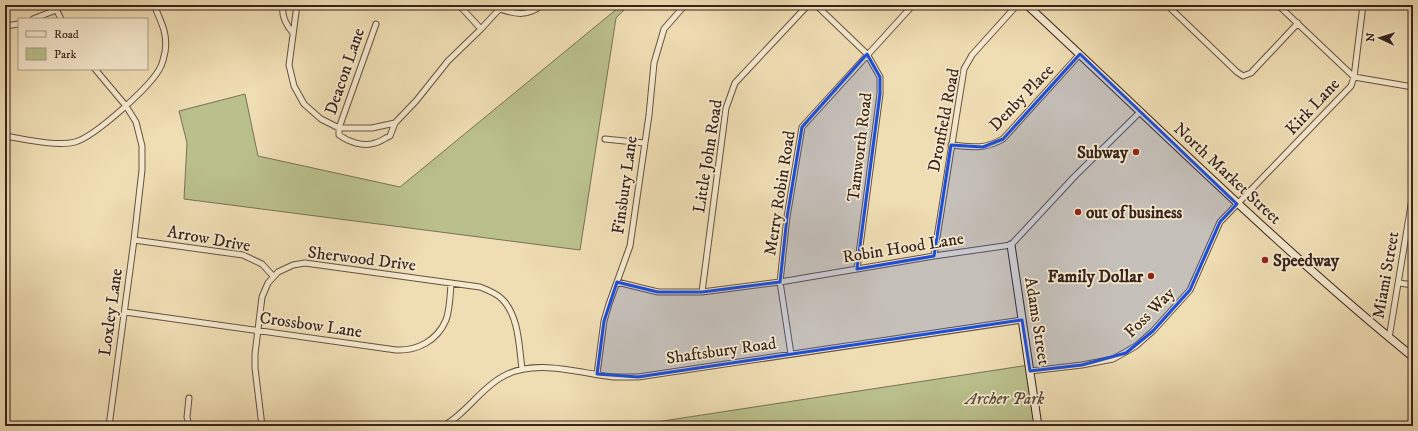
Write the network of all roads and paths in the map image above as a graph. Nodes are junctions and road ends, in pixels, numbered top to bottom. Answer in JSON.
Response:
{"nodes":[{"id":1,"x":154,"y":5,"type":"edge"},
{"id":2,"x":283,"y":5,"type":"edge"},
{"id":3,"x":297,"y":5,"type":"edge"},
{"id":4,"x":459,"y":5,"type":"edge"},
{"id":5,"x":542,"y":5,"type":"edge"},
{"id":6,"x":685,"y":5,"type":"edge"},
{"id":7,"x":808,"y":5,"type":"edge"},
{"id":8,"x":816,"y":5,"type":"edge"},
{"id":9,"x":913,"y":5,"type":"edge"},
{"id":10,"x":1016,"y":5,"type":"edge"},
{"id":11,"x":1027,"y":5,"type":"edge"},
{"id":12,"x":1167,"y":5,"type":"edge"},
{"id":13,"x":1278,"y":5,"type":"edge"},
{"id":14,"x":1363,"y":5,"type":"edge"},
{"id":15,"x":501,"y":7,"type":"edge"},
{"id":16,"x":55,"y":8,"type":"edge"},
{"id":17,"x":35,"y":18,"type":"edge"},
{"id":18,"x":60,"y":18,"type":"edge"},
{"id":19,"x":1298,"y":23,"type":"junction"},
{"id":20,"x":18,"y":24,"type":"edge"},
{"id":21,"x":376,"y":24,"type":"dead end"},
{"id":22,"x":5,"y":28,"type":"edge"},
{"id":23,"x":480,"y":30,"type":"junction"},
{"id":24,"x":293,"y":34,"type":"junction"},
{"id":25,"x":867,"y":54,"type":"junction"},
{"id":26,"x":1080,"y":54,"type":"junction"},
{"id":27,"x":96,"y":70,"type":"edge"},
{"id":28,"x":1354,"y":77,"type":"junction"},
{"id":29,"x":1413,"y":87,"type":"edge"},
{"id":30,"x":126,"y":106,"type":"junction"},
{"id":31,"x":1140,"y":112,"type":"junction"},
{"id":32,"x":395,"y":123,"type":"junction"},
{"id":33,"x":339,"y":128,"type":"junction"},
{"id":34,"x":5,"y":136,"type":"edge"},
{"id":35,"x":605,"y":139,"type":"dead end"},
{"id":36,"x":644,"y":143,"type":"junction"},
{"id":37,"x":952,"y":145,"type":"junction"},
{"id":38,"x":1413,"y":193,"type":"edge"},
{"id":39,"x":1237,"y":204,"type":"junction"},
{"id":40,"x":1412,"y":211,"type":"edge"},
{"id":41,"x":134,"y":240,"type":"junction"},
{"id":42,"x":1011,"y":245,"type":"junction"},
{"id":43,"x":934,"y":256,"type":"junction"},
{"id":44,"x":857,"y":269,"type":"junction"},
{"id":45,"x":273,"y":276,"type":"junction"},
{"id":46,"x":617,"y":282,"type":"junction"},
{"id":47,"x":780,"y":282,"type":"junction"},
{"id":48,"x":1399,"y":283,"type":"junction"},
{"id":49,"x":451,"y":284,"type":"junction"},
{"id":50,"x":1413,"y":285,"type":"edge"},
{"id":51,"x":702,"y":292,"type":"junction"},
{"id":52,"x":124,"y":312,"type":"junction"},
{"id":53,"x":1022,"y":320,"type":"junction"},
{"id":54,"x":258,"y":331,"type":"junction"},
{"id":55,"x":1389,"y":338,"type":"junction"},
{"id":56,"x":792,"y":354,"type":"junction"},
{"id":57,"x":1413,"y":357,"type":"edge"},
{"id":58,"x":522,"y":369,"type":"junction"},
{"id":59,"x":1030,"y":371,"type":"junction"},
{"id":60,"x":597,"y":374,"type":"junction"},
{"id":61,"x":189,"y":398,"type":"dead end"},
{"id":62,"x":109,"y":426,"type":"edge"},
{"id":63,"x":189,"y":426,"type":"edge"},
{"id":64,"x":262,"y":426,"type":"edge"},
{"id":65,"x":443,"y":426,"type":"edge"},
{"id":66,"x":1038,"y":426,"type":"edge"}],
"edges":[{"from":1,"to":30,"type":"street"},
{"from":2,"to":24,"type":"street"},
{"from":3,"to":24,"type":"street"},
{"from":4,"to":23,"type":"street"},
{"from":5,"to":15,"type":"street"},
{"from":6,"to":36,"type":"street","name":"Finsbury Lane"},
{"from":7,"to":51,"type":"street","name":"Little John Road"},
{"from":8,"to":25,"type":"street","name":"Tamworth Road"},
{"from":9,"to":25,"type":"street","name":"Merry Robin Road"},
{"from":10,"to":37,"type":"street","name":"Dronfield Road"},
{"from":11,"to":26,"type":"street","name":"North Market Street"},
{"from":12,"to":19,"type":"street"},
{"from":13,"to":19,"type":"street"},
{"from":14,"to":28,"type":"street","name":"Kirk Lane"},
{"from":15,"to":23,"type":"street"},
{"from":16,"to":17,"type":"street"},
{"from":16,"to":18,"type":"street"},
{"from":19,"to":28,"type":"street"},
{"from":20,"to":22,"type":"street"},
{"from":21,"to":33,"type":"street","name":"Deacon Lane"},
{"from":23,"to":32,"type":"street"},
{"from":24,"to":33,"type":"street"},
{"from":25,"to":44,"type":"street","name":"Tamworth Road"},
{"from":25,"to":47,"type":"street","name":"Merry Robin Road"},
{"from":26,"to":31,"type":"street","name":"North Market Street"},
{"from":26,"to":37,"type":"street","name":"Denby Place"},
{"from":27,"to":30,"type":"street","name":"Loxley Lane"},
{"from":28,"to":29,"type":"street"},
{"from":28,"to":39,"type":"street","name":"Kirk Lane"},
{"from":30,"to":34,"type":"street"},
{"from":30,"to":41,"type":"street","name":"Loxley Lane"},
{"from":31,"to":39,"type":"street","name":"North Market Street"},
{"from":31,"to":42,"type":"street"},
{"from":32,"to":33,"type":"street"},
{"from":32,"to":33,"type":"street"},
{"from":35,"to":36,"type":"street"},
{"from":36,"to":46,"type":"street","name":"Finsbury Lane"},
{"from":37,"to":43,"type":"street","name":"Dronfield Road"},
{"from":38,"to":40,"type":"street","name":"Miami Street"},
{"from":39,"to":55,"type":"street","name":"North Market Street"},
{"from":39,"to":59,"type":"street","name":"Foss Way"},
{"from":40,"to":48,"type":"street","name":"Miami Street"},
{"from":41,"to":45,"type":"street","name":"Arrow Drive"},
{"from":41,"to":52,"type":"street","name":"Loxley Lane"},
{"from":42,"to":43,"type":"street","name":"Robin Hood Lane"},
{"from":42,"to":53,"type":"street","name":"Adams Street"},
{"from":43,"to":44,"type":"street","name":"Robin Hood Lane"},
{"from":44,"to":47,"type":"street","name":"Robin Hood Lane"},
{"from":45,"to":49,"type":"street","name":"Sherwood Drive"},
{"from":45,"to":54,"type":"street"},
{"from":46,"to":51,"type":"street","name":"Robin Hood Lane"},
{"from":46,"to":60,"type":"street","name":"Finsbury Lane"},
{"from":47,"to":51,"type":"street","name":"Robin Hood Lane"},
{"from":47,"to":56,"type":"street","name":"Merry Robin Road"},
{"from":48,"to":50,"type":"street"},
{"from":48,"to":55,"type":"street","name":"Miami Street"},
{"from":49,"to":54,"type":"street","name":"Crossbow Lane"},
{"from":49,"to":58,"type":"street","name":"Sherwood Drive"},
{"from":52,"to":54,"type":"street","name":"Crossbow Lane"},
{"from":52,"to":62,"type":"street","name":"Loxley Lane"},
{"from":53,"to":56,"type":"street","name":"Shaftsbury Road"},
{"from":53,"to":59,"type":"street","name":"Adams Street"},
{"from":54,"to":64,"type":"street"},
{"from":55,"to":57,"type":"street","name":"North Market Street"},
{"from":56,"to":60,"type":"street","name":"Shaftsbury Road"},
{"from":58,"to":60,"type":"street","name":"Shaftsbury Road"},
{"from":58,"to":65,"type":"street","name":"Shaftsbury Road"},
{"from":59,"to":66,"type":"street","name":"Adams Street"},
{"from":61,"to":63,"type":"street"}]}
